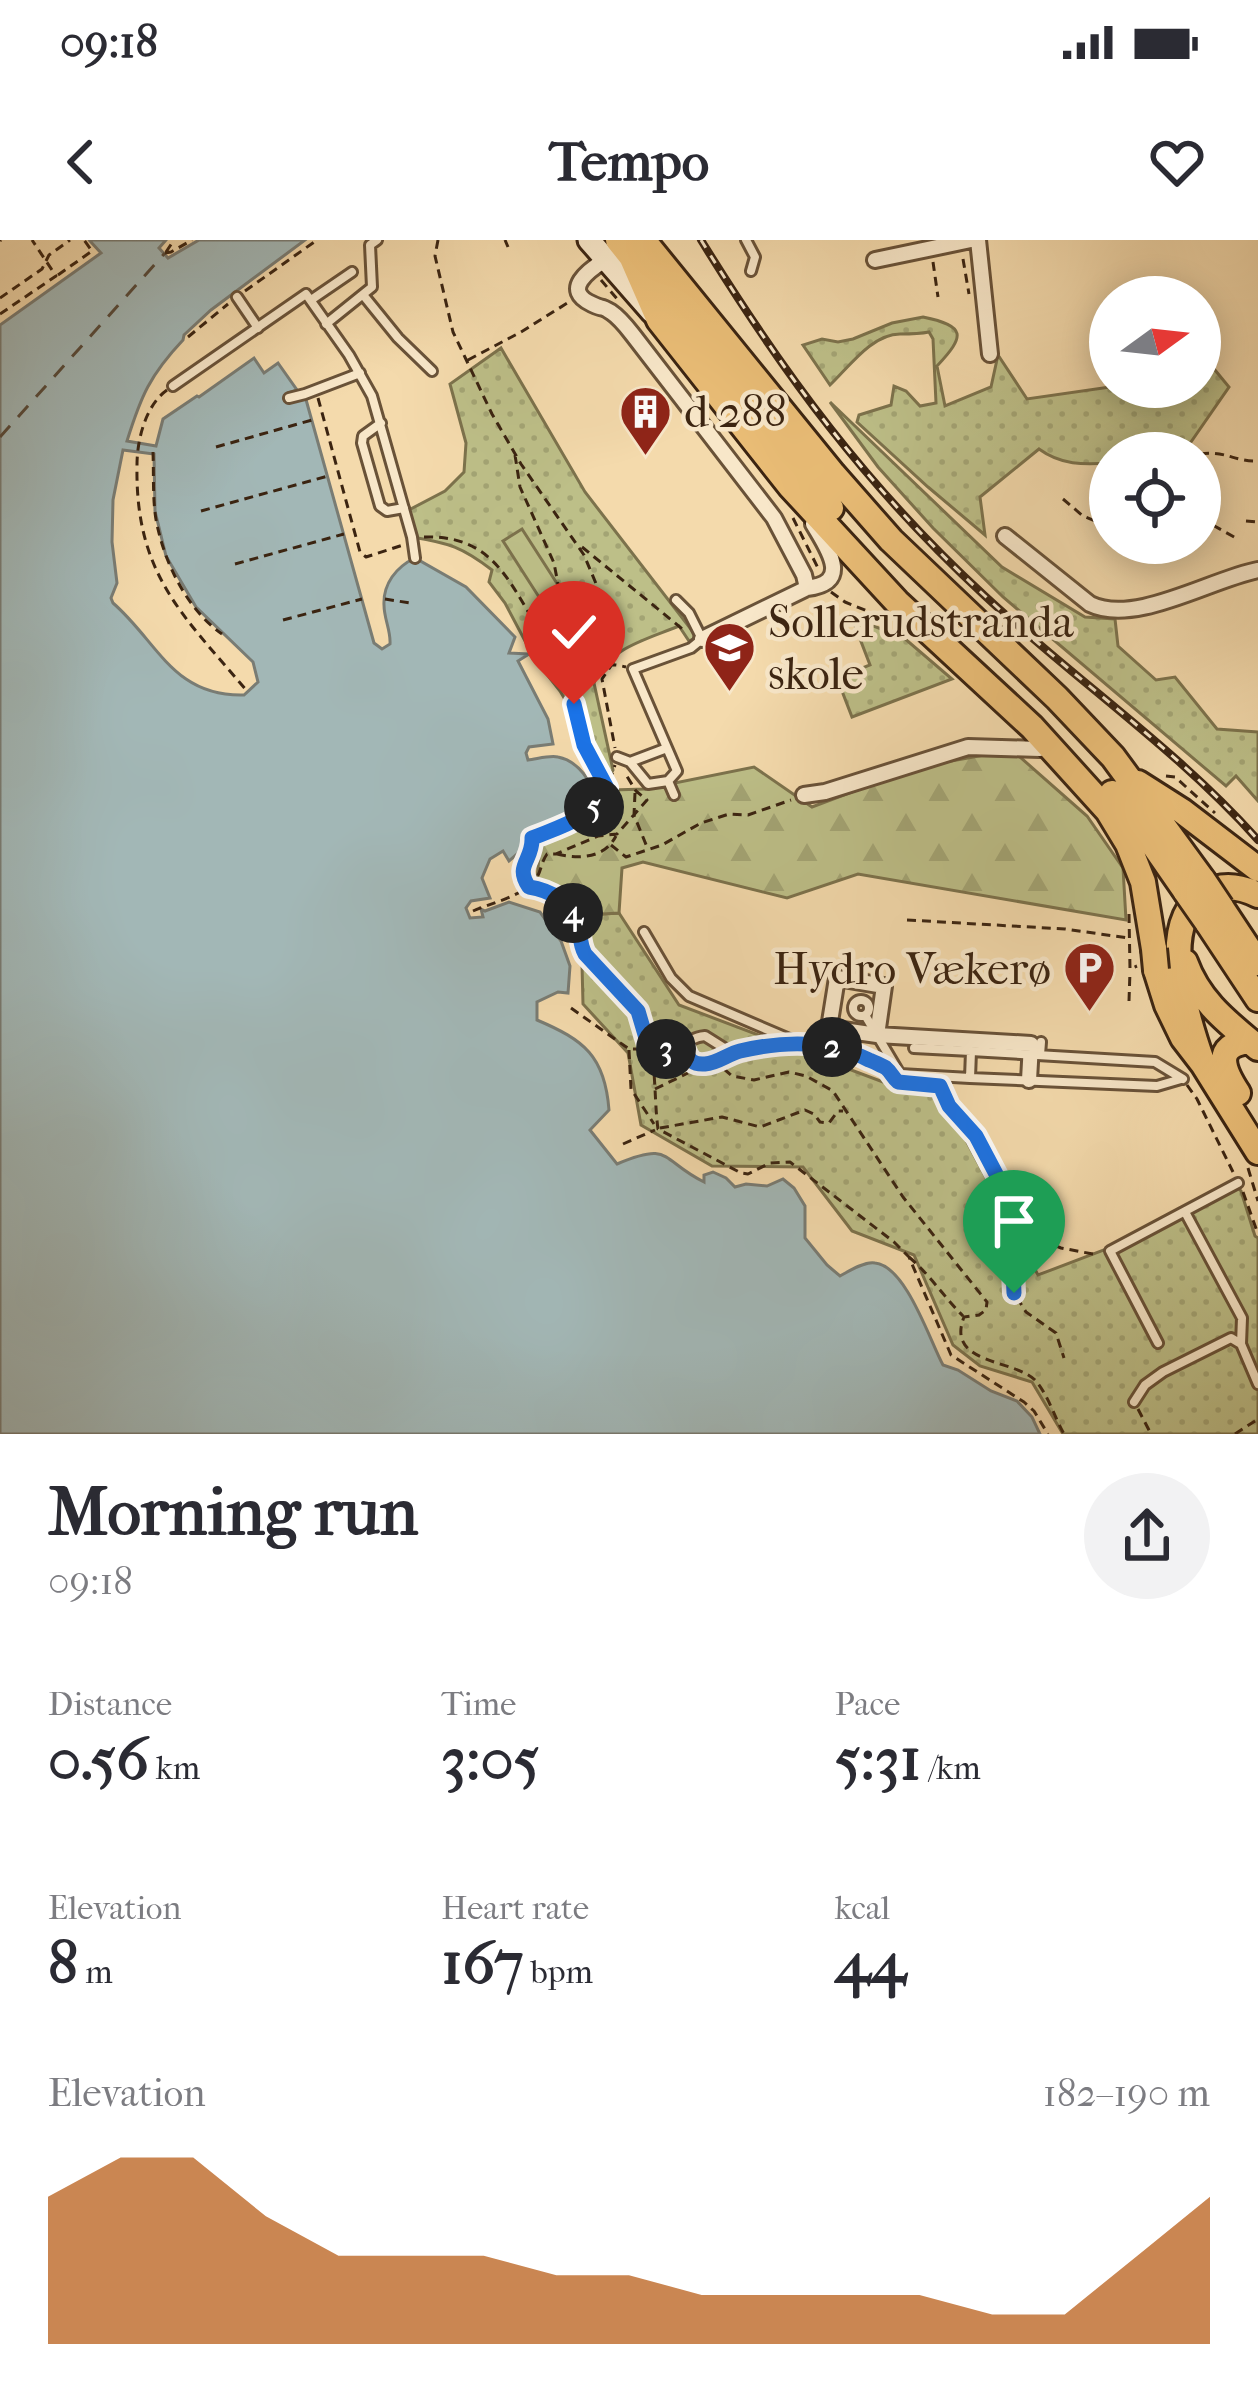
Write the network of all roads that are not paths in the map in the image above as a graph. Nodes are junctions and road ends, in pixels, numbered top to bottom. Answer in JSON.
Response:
{"nodes":[{"id":1,"x":376,"y":240,"type":"edge"},
{"id":2,"x":589,"y":240,"type":"edge"},
{"id":3,"x":746,"y":240,"type":"edge"},
{"id":4,"x":975,"y":240,"type":"edge"},
{"id":5,"x":633,"y":248,"type":"edge"},
{"id":6,"x":875,"y":260,"type":"dead end"},
{"id":7,"x":751,"y":271,"type":"dead end"},
{"id":8,"x":352,"y":272,"type":"dead end"},
{"id":9,"x":364,"y":296,"type":"junction"},
{"id":10,"x":237,"y":297,"type":"road end"},
{"id":11,"x":310,"y":300,"type":"junction"},
{"id":12,"x":326,"y":324,"type":"junction"},
{"id":13,"x":258,"y":328,"type":"junction"},
{"id":14,"x":990,"y":354,"type":"dead end"},
{"id":15,"x":433,"y":371,"type":"dead end"},
{"id":16,"x":360,"y":373,"type":"junction"},
{"id":17,"x":173,"y":386,"type":"road end"},
{"id":18,"x":289,"y":398,"type":"dead end"},
{"id":19,"x":381,"y":423,"type":"junction"},
{"id":20,"x":790,"y":486,"type":"junction"},
{"id":21,"x":404,"y":508,"type":"junction"},
{"id":22,"x":1005,"y":536,"type":"dead end"},
{"id":23,"x":415,"y":559,"type":"dead end"},
{"id":24,"x":1258,"y":570,"type":"edge"},
{"id":25,"x":807,"y":588,"type":"junction"},
{"id":26,"x":676,"y":600,"type":"dead end"},
{"id":27,"x":700,"y":640,"type":"junction"},
{"id":28,"x":667,"y":748,"type":"junction"},
{"id":29,"x":1040,"y":749,"type":"dead end"},
{"id":30,"x":617,"y":758,"type":"road end"},
{"id":31,"x":630,"y":762,"type":"junction"},
{"id":32,"x":1128,"y":776,"type":"junction"},
{"id":33,"x":668,"y":781,"type":"junction"},
{"id":34,"x":674,"y":795,"type":"dead end"},
{"id":35,"x":804,"y":795,"type":"road end"},
{"id":36,"x":1258,"y":869,"type":"edge"},
{"id":37,"x":1194,"y":886,"type":"junction"},
{"id":38,"x":1258,"y":896,"type":"edge"},
{"id":39,"x":1214,"y":915,"type":"junction"},
{"id":40,"x":644,"y":932,"type":"dead end"},
{"id":41,"x":1155,"y":959,"type":"junction"},
{"id":42,"x":1258,"y":963,"type":"edge"},
{"id":43,"x":1258,"y":999,"type":"edge"},
{"id":44,"x":865,"y":1015,"type":"dead end"},
{"id":45,"x":877,"y":1034,"type":"junction"},
{"id":46,"x":801,"y":1044,"type":"junction"},
{"id":47,"x":1254,"y":1045,"type":"edge"},
{"id":48,"x":914,"y":1048,"type":"dead end"},
{"id":49,"x":1037,"y":1051,"type":"junction"},
{"id":50,"x":971,"y":1052,"type":"junction"},
{"id":51,"x":732,"y":1053,"type":"junction"},
{"id":52,"x":1193,"y":1072,"type":"junction"},
{"id":53,"x":900,"y":1074,"type":"junction"},
{"id":54,"x":970,"y":1078,"type":"junction"},
{"id":55,"x":1029,"y":1080,"type":"junction"},
{"id":56,"x":1235,"y":1083,"type":"dead end"},
{"id":57,"x":1246,"y":1087,"type":"dead end"},
{"id":58,"x":1258,"y":1126,"type":"edge"},
{"id":59,"x":1258,"y":1152,"type":"edge"},
{"id":60,"x":1238,"y":1183,"type":"road end"},
{"id":61,"x":1185,"y":1212,"type":"junction"},
{"id":62,"x":1158,"y":1343,"type":"dead end"},
{"id":63,"x":1241,"y":1344,"type":"junction"},
{"id":64,"x":1258,"y":1384,"type":"edge"},
{"id":65,"x":1135,"y":1402,"type":"road end"}],
"edges":[{"from":1,"to":9,"type":"lane"},
{"from":2,"to":5,"type":"street"},
{"from":3,"to":7,"type":"lane"},
{"from":4,"to":6,"type":"street"},
{"from":4,"to":14,"type":"street"},
{"from":5,"to":20,"type":"highway"},
{"from":5,"to":25,"type":"street"},
{"from":5,"to":32,"type":"highway"},
{"from":5,"to":37,"type":"highway"},
{"from":8,"to":11,"type":"lane"},
{"from":9,"to":12,"type":"lane"},
{"from":9,"to":15,"type":"lane"},
{"from":10,"to":13,"type":"lane"},
{"from":11,"to":12,"type":"lane"},
{"from":11,"to":13,"type":"lane"},
{"from":12,"to":16,"type":"lane"},
{"from":13,"to":17,"type":"lane"},
{"from":16,"to":18,"type":"lane"},
{"from":16,"to":19,"type":"lane"},
{"from":19,"to":21,"type":"lane"},
{"from":19,"to":21,"type":"lane"},
{"from":20,"to":25,"type":"street"},
{"from":20,"to":41,"type":"highway"},
{"from":21,"to":23,"type":"lane"},
{"from":22,"to":24,"type":"street"},
{"from":25,"to":27,"type":"street"},
{"from":26,"to":27,"type":"lane"},
{"from":27,"to":28,"type":"lane"},
{"from":28,"to":31,"type":"lane"},
{"from":28,"to":33,"type":"lane"},
{"from":29,"to":35,"type":"street"},
{"from":30,"to":31,"type":"lane"},
{"from":31,"to":33,"type":"lane"},
{"from":32,"to":36,"type":"highway"},
{"from":32,"to":37,"type":"highway"},
{"from":33,"to":34,"type":"lane"},
{"from":37,"to":39,"type":"highway","bridge":true},
{"from":38,"to":41,"type":"highway"},
{"from":39,"to":42,"type":"highway"},
{"from":39,"to":43,"type":"highway"},
{"from":40,"to":46,"type":"lane"},
{"from":41,"to":47,"type":"highway"},
{"from":41,"to":52,"type":"highway"},
{"from":44,"to":45,"type":"lane"},
{"from":45,"to":45,"type":"street"},
{"from":45,"to":49,"type":"street"},
{"from":45,"to":53,"type":"lane"},
{"from":46,"to":51,"type":"lane"},
{"from":46,"to":53,"type":"lane"},
{"from":47,"to":58,"type":"highway"},
{"from":48,"to":50,"type":"lane"},
{"from":49,"to":50,"type":"lane"},
{"from":49,"to":52,"type":"lane"},
{"from":49,"to":55,"type":"street"},
{"from":50,"to":54,"type":"lane"},
{"from":51,"to":51,"type":"lane"},
{"from":52,"to":55,"type":"lane"},
{"from":52,"to":59,"type":"highway"},
{"from":53,"to":54,"type":"lane"},
{"from":54,"to":55,"type":"lane"},
{"from":56,"to":57,"type":"lane"},
{"from":60,"to":61,"type":"lane"},
{"from":61,"to":62,"type":"lane"},
{"from":61,"to":63,"type":"lane"},
{"from":63,"to":64,"type":"lane"},
{"from":63,"to":65,"type":"lane"}]}
